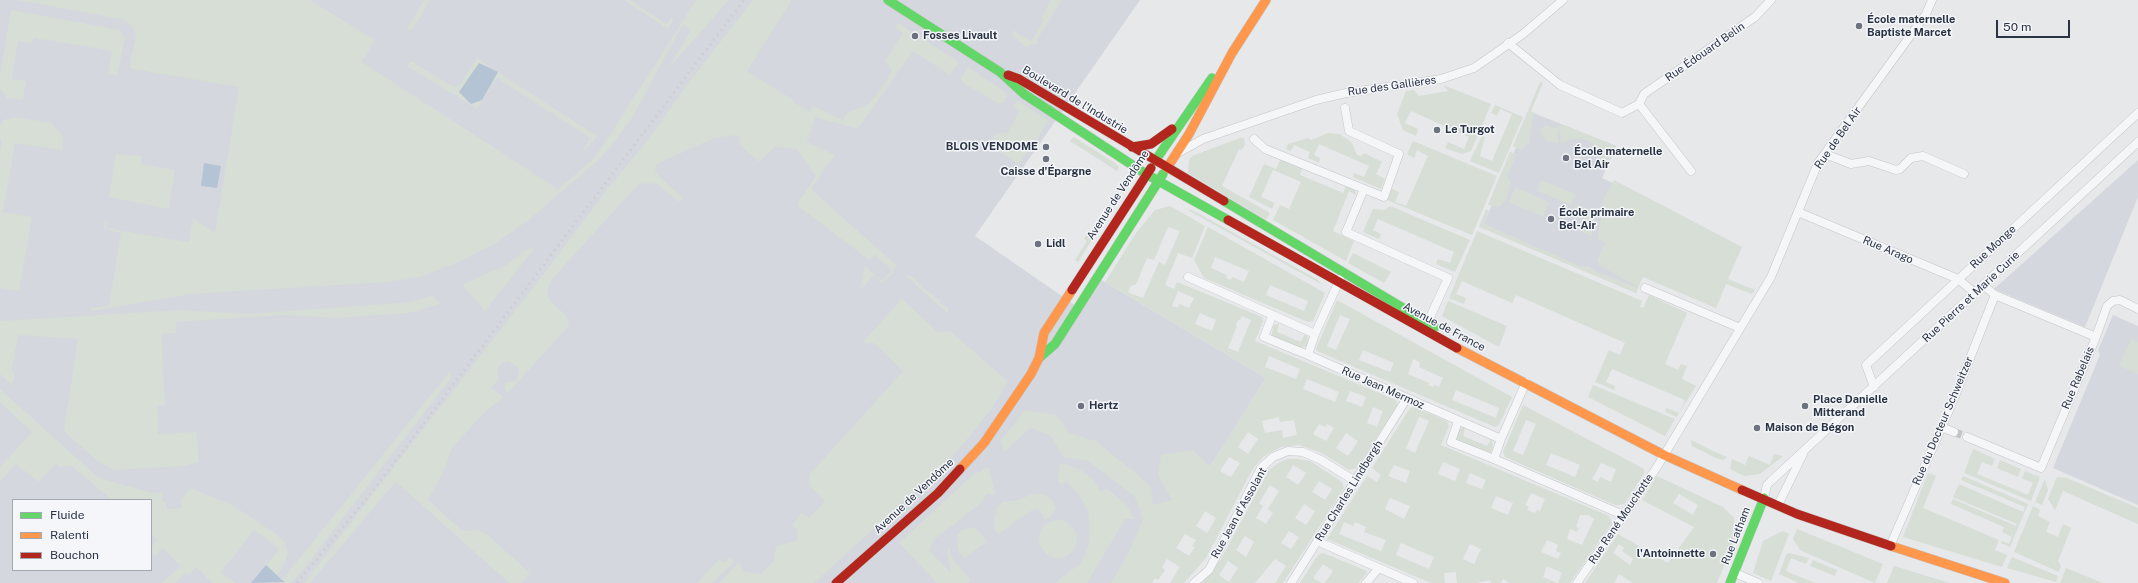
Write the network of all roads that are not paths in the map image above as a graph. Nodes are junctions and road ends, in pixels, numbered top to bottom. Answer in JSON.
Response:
{"nodes":[{"id":1,"x":888,"y":0,"type":"edge"},
{"id":2,"x":1266,"y":0,"type":"edge"},
{"id":3,"x":1563,"y":0,"type":"edge"},
{"id":4,"x":1771,"y":0,"type":"edge"},
{"id":5,"x":1932,"y":0,"type":"edge"},
{"id":6,"x":1508,"y":43,"type":"junction"},
{"id":7,"x":1232,"y":53,"type":"junction"},
{"id":8,"x":1000,"y":72,"type":"junction"},
{"id":9,"x":1639,"y":104,"type":"junction"},
{"id":10,"x":1345,"y":108,"type":"dead end"},
{"id":11,"x":2138,"y":113,"type":"edge"},
{"id":12,"x":1178,"y":125,"type":"junction"},
{"id":13,"x":1189,"y":134,"type":"junction"},
{"id":14,"x":1203,"y":139,"type":"junction"},
{"id":15,"x":1254,"y":139,"type":"dead end"},
{"id":16,"x":2138,"y":142,"type":"edge"},
{"id":17,"x":1132,"y":147,"type":"junction"},
{"id":18,"x":1176,"y":154,"type":"junction"},
{"id":19,"x":1825,"y":154,"type":"junction"},
{"id":20,"x":1155,"y":161,"type":"junction"},
{"id":21,"x":1167,"y":168,"type":"junction"},
{"id":22,"x":1691,"y":171,"type":"dead end"},
{"id":23,"x":1146,"y":174,"type":"junction"},
{"id":24,"x":1964,"y":174,"type":"dead end"},
{"id":25,"x":1158,"y":182,"type":"junction"},
{"id":26,"x":1364,"y":189,"type":"junction"},
{"id":27,"x":1798,"y":212,"type":"junction"},
{"id":28,"x":1344,"y":273,"type":"junction"},
{"id":29,"x":1188,"y":277,"type":"dead end"},
{"id":30,"x":1958,"y":279,"type":"junction"},
{"id":31,"x":1338,"y":283,"type":"junction"},
{"id":32,"x":1983,"y":285,"type":"junction"},
{"id":33,"x":1645,"y":288,"type":"dead end"},
{"id":34,"x":1975,"y":293,"type":"junction"},
{"id":35,"x":1995,"y":295,"type":"junction"},
{"id":36,"x":2138,"y":309,"type":"edge"},
{"id":37,"x":1272,"y":316,"type":"junction"},
{"id":38,"x":1426,"y":326,"type":"junction"},
{"id":39,"x":1740,"y":328,"type":"junction"},
{"id":40,"x":1315,"y":334,"type":"junction"},
{"id":41,"x":2096,"y":337,"type":"junction"},
{"id":42,"x":1308,"y":355,"type":"junction"},
{"id":43,"x":1039,"y":358,"type":"junction"},
{"id":44,"x":1526,"y":382,"type":"junction"},
{"id":45,"x":1874,"y":388,"type":"junction"},
{"id":46,"x":1407,"y":398,"type":"junction"},
{"id":47,"x":1458,"y":421,"type":"junction"},
{"id":48,"x":1942,"y":427,"type":"junction"},
{"id":49,"x":1954,"y":432,"type":"tunnel mouth"},
{"id":50,"x":1967,"y":437,"type":"tunnel mouth"},
{"id":51,"x":1501,"y":439,"type":"junction"},
{"id":52,"x":1804,"y":452,"type":"junction"},
{"id":53,"x":1664,"y":455,"type":"junction"},
{"id":54,"x":1494,"y":459,"type":"junction"},
{"id":55,"x":1355,"y":481,"type":"junction"},
{"id":56,"x":1764,"y":498,"type":"junction"},
{"id":57,"x":1778,"y":505,"type":"junction"},
{"id":58,"x":1623,"y":516,"type":"junction"},
{"id":59,"x":1317,"y":541,"type":"junction"},
{"id":60,"x":1890,"y":546,"type":"junction"},
{"id":61,"x":1379,"y":568,"type":"junction"},
{"id":62,"x":1735,"y":573,"type":"junction"},
{"id":63,"x":836,"y":583,"type":"edge"},
{"id":64,"x":1194,"y":583,"type":"edge"},
{"id":65,"x":1291,"y":583,"type":"edge"},
{"id":66,"x":1366,"y":583,"type":"edge"},
{"id":67,"x":1413,"y":583,"type":"edge"},
{"id":68,"x":1577,"y":583,"type":"edge"},
{"id":69,"x":1730,"y":583,"type":"edge"},
{"id":70,"x":1757,"y":583,"type":"edge"},
{"id":71,"x":2005,"y":583,"type":"edge"}],
"edges":[{"from":1,"to":8,"type":"main road"},
{"from":2,"to":7,"type":"main road","name":"Avenue de Vendôme"},
{"from":3,"to":6,"type":"street","name":"Rue des Gallières"},
{"from":4,"to":9,"type":"street","name":"Rue Édouard Belin"},
{"from":5,"to":19,"type":"street","name":"Rue de Bel Air"},
{"from":6,"to":9,"type":"street","name":"Rue Édouard Belin"},
{"from":6,"to":14,"type":"street","name":"Rue des Gallières"},
{"from":7,"to":12,"type":"main road","name":"Avenue de Vendôme"},
{"from":7,"to":13,"type":"main road","name":"Avenue de Vendôme"},
{"from":8,"to":17,"type":"main road","name":"Boulevard de l'Industrie"},
{"from":8,"to":23,"type":"main road","name":"Boulevard de l'Industrie"},
{"from":9,"to":22,"type":"street"},
{"from":10,"to":26,"type":"street"},
{"from":11,"to":30,"type":"street","name":"Rue Monge"},
{"from":12,"to":17,"type":"main road"},
{"from":12,"to":20,"type":"main road","name":"Avenue de Vendôme"},
{"from":13,"to":14,"type":"street"},
{"from":13,"to":18,"type":"main road","name":"Avenue de Vendôme"},
{"from":14,"to":18,"type":"street","name":"Rue des Gallières"},
{"from":15,"to":26,"type":"street"},
{"from":16,"to":32,"type":"street","name":"Rue Pierre et Marie Curie"},
{"from":17,"to":20,"type":"main road","name":"Boulevard de l'Industrie"},
{"from":18,"to":21,"type":"main road","name":"Avenue de Vendôme"},
{"from":19,"to":24,"type":"street"},
{"from":19,"to":27,"type":"street","name":"Rue de Bel Air"},
{"from":20,"to":21,"type":"main road","name":"Boulevard de l'Industrie"},
{"from":20,"to":23,"type":"main road","name":"Avenue de Vendôme"},
{"from":21,"to":25,"type":"main road","name":"Avenue de Vendôme"},
{"from":21,"to":28,"type":"main road","name":"Avenue de France"},
{"from":23,"to":25,"type":"main road","name":"Avenue de France"},
{"from":23,"to":43,"type":"main road","name":"Avenue de Vendôme"},
{"from":25,"to":31,"type":"main road","name":"Avenue de France"},
{"from":25,"to":43,"type":"main road","name":"Avenue de Vendôme"},
{"from":26,"to":38,"type":"street"},
{"from":27,"to":30,"type":"street","name":"Rue Arago"},
{"from":27,"to":39,"type":"street","name":"Rue de Bel Air"},
{"from":28,"to":31,"type":"street"},
{"from":28,"to":38,"type":"main road","name":"Avenue de France"},
{"from":29,"to":37,"type":"street"},
{"from":30,"to":34,"type":"street","name":"Rue Arago"},
{"from":30,"to":45,"type":"street","name":"Rue Monge"},
{"from":31,"to":38,"type":"main road","name":"Avenue de France"},
{"from":31,"to":40,"type":"street"},
{"from":32,"to":34,"type":"street","name":"Rue Pierre et Marie Curie"},
{"from":32,"to":35,"type":"street","name":"Rue Rabelais"},
{"from":33,"to":39,"type":"street"},
{"from":34,"to":45,"type":"street","name":"Rue Pierre et Marie Curie"},
{"from":35,"to":41,"type":"street","name":"Rue Rabelais"},
{"from":35,"to":48,"type":"street","name":"Rue du Docteur Schweitzer"},
{"from":36,"to":41,"type":"street"},
{"from":37,"to":40,"type":"street"},
{"from":37,"to":42,"type":"street","name":"Rue Jean Mermoz"},
{"from":38,"to":44,"type":"main road","name":"Avenue de France"},
{"from":39,"to":53,"type":"street","name":"Rue de Bel Air"},
{"from":40,"to":42,"type":"street"},
{"from":41,"to":50,"type":"street","name":"Rue Rabelais"},
{"from":42,"to":46,"type":"street","name":"Rue Jean Mermoz"},
{"from":43,"to":63,"type":"main road","name":"Avenue de Vendôme"},
{"from":44,"to":51,"type":"street"},
{"from":44,"to":53,"type":"main road","name":"Avenue de France"},
{"from":45,"to":52,"type":"street","name":"Rue Pierre et Marie Curie"},
{"from":46,"to":47,"type":"street","name":"Rue Jean Mermoz"},
{"from":46,"to":55,"type":"street","name":"Rue Charles Lindbergh"},
{"from":47,"to":51,"type":"street","name":"Rue Jean Mermoz"},
{"from":47,"to":54,"type":"street"},
{"from":48,"to":49,"type":"street"},
{"from":48,"to":60,"type":"street","name":"Rue du Docteur Schweitzer"},
{"from":51,"to":54,"type":"street"},
{"from":52,"to":56,"type":"street","name":"Rue Pierre et Marie Curie"},
{"from":52,"to":57,"type":"street","name":"Rue Pierre et Marie Curie"},
{"from":53,"to":56,"type":"main road","name":"Avenue de France"},
{"from":53,"to":58,"type":"street","name":"Rue René Mouchotte"},
{"from":54,"to":58,"type":"street"},
{"from":55,"to":59,"type":"street","name":"Rue Charles Lindbergh"},
{"from":55,"to":64,"type":"street","name":"Rue Jean d'Assolant"},
{"from":56,"to":57,"type":"main road","name":"Avenue de France"},
{"from":56,"to":62,"type":"main road","name":"Rue Latham"},
{"from":57,"to":60,"type":"main road","name":"Avenue de France"},
{"from":58,"to":68,"type":"street","name":"Rue René Mouchotte"},
{"from":59,"to":61,"type":"street"},
{"from":59,"to":65,"type":"street","name":"Rue Charles Lindbergh"},
{"from":60,"to":71,"type":"main road","name":"Avenue de France"},
{"from":61,"to":66,"type":"street"},
{"from":61,"to":67,"type":"street"},
{"from":62,"to":69,"type":"main road","name":"Rue Latham"},
{"from":62,"to":70,"type":"street"}]}
